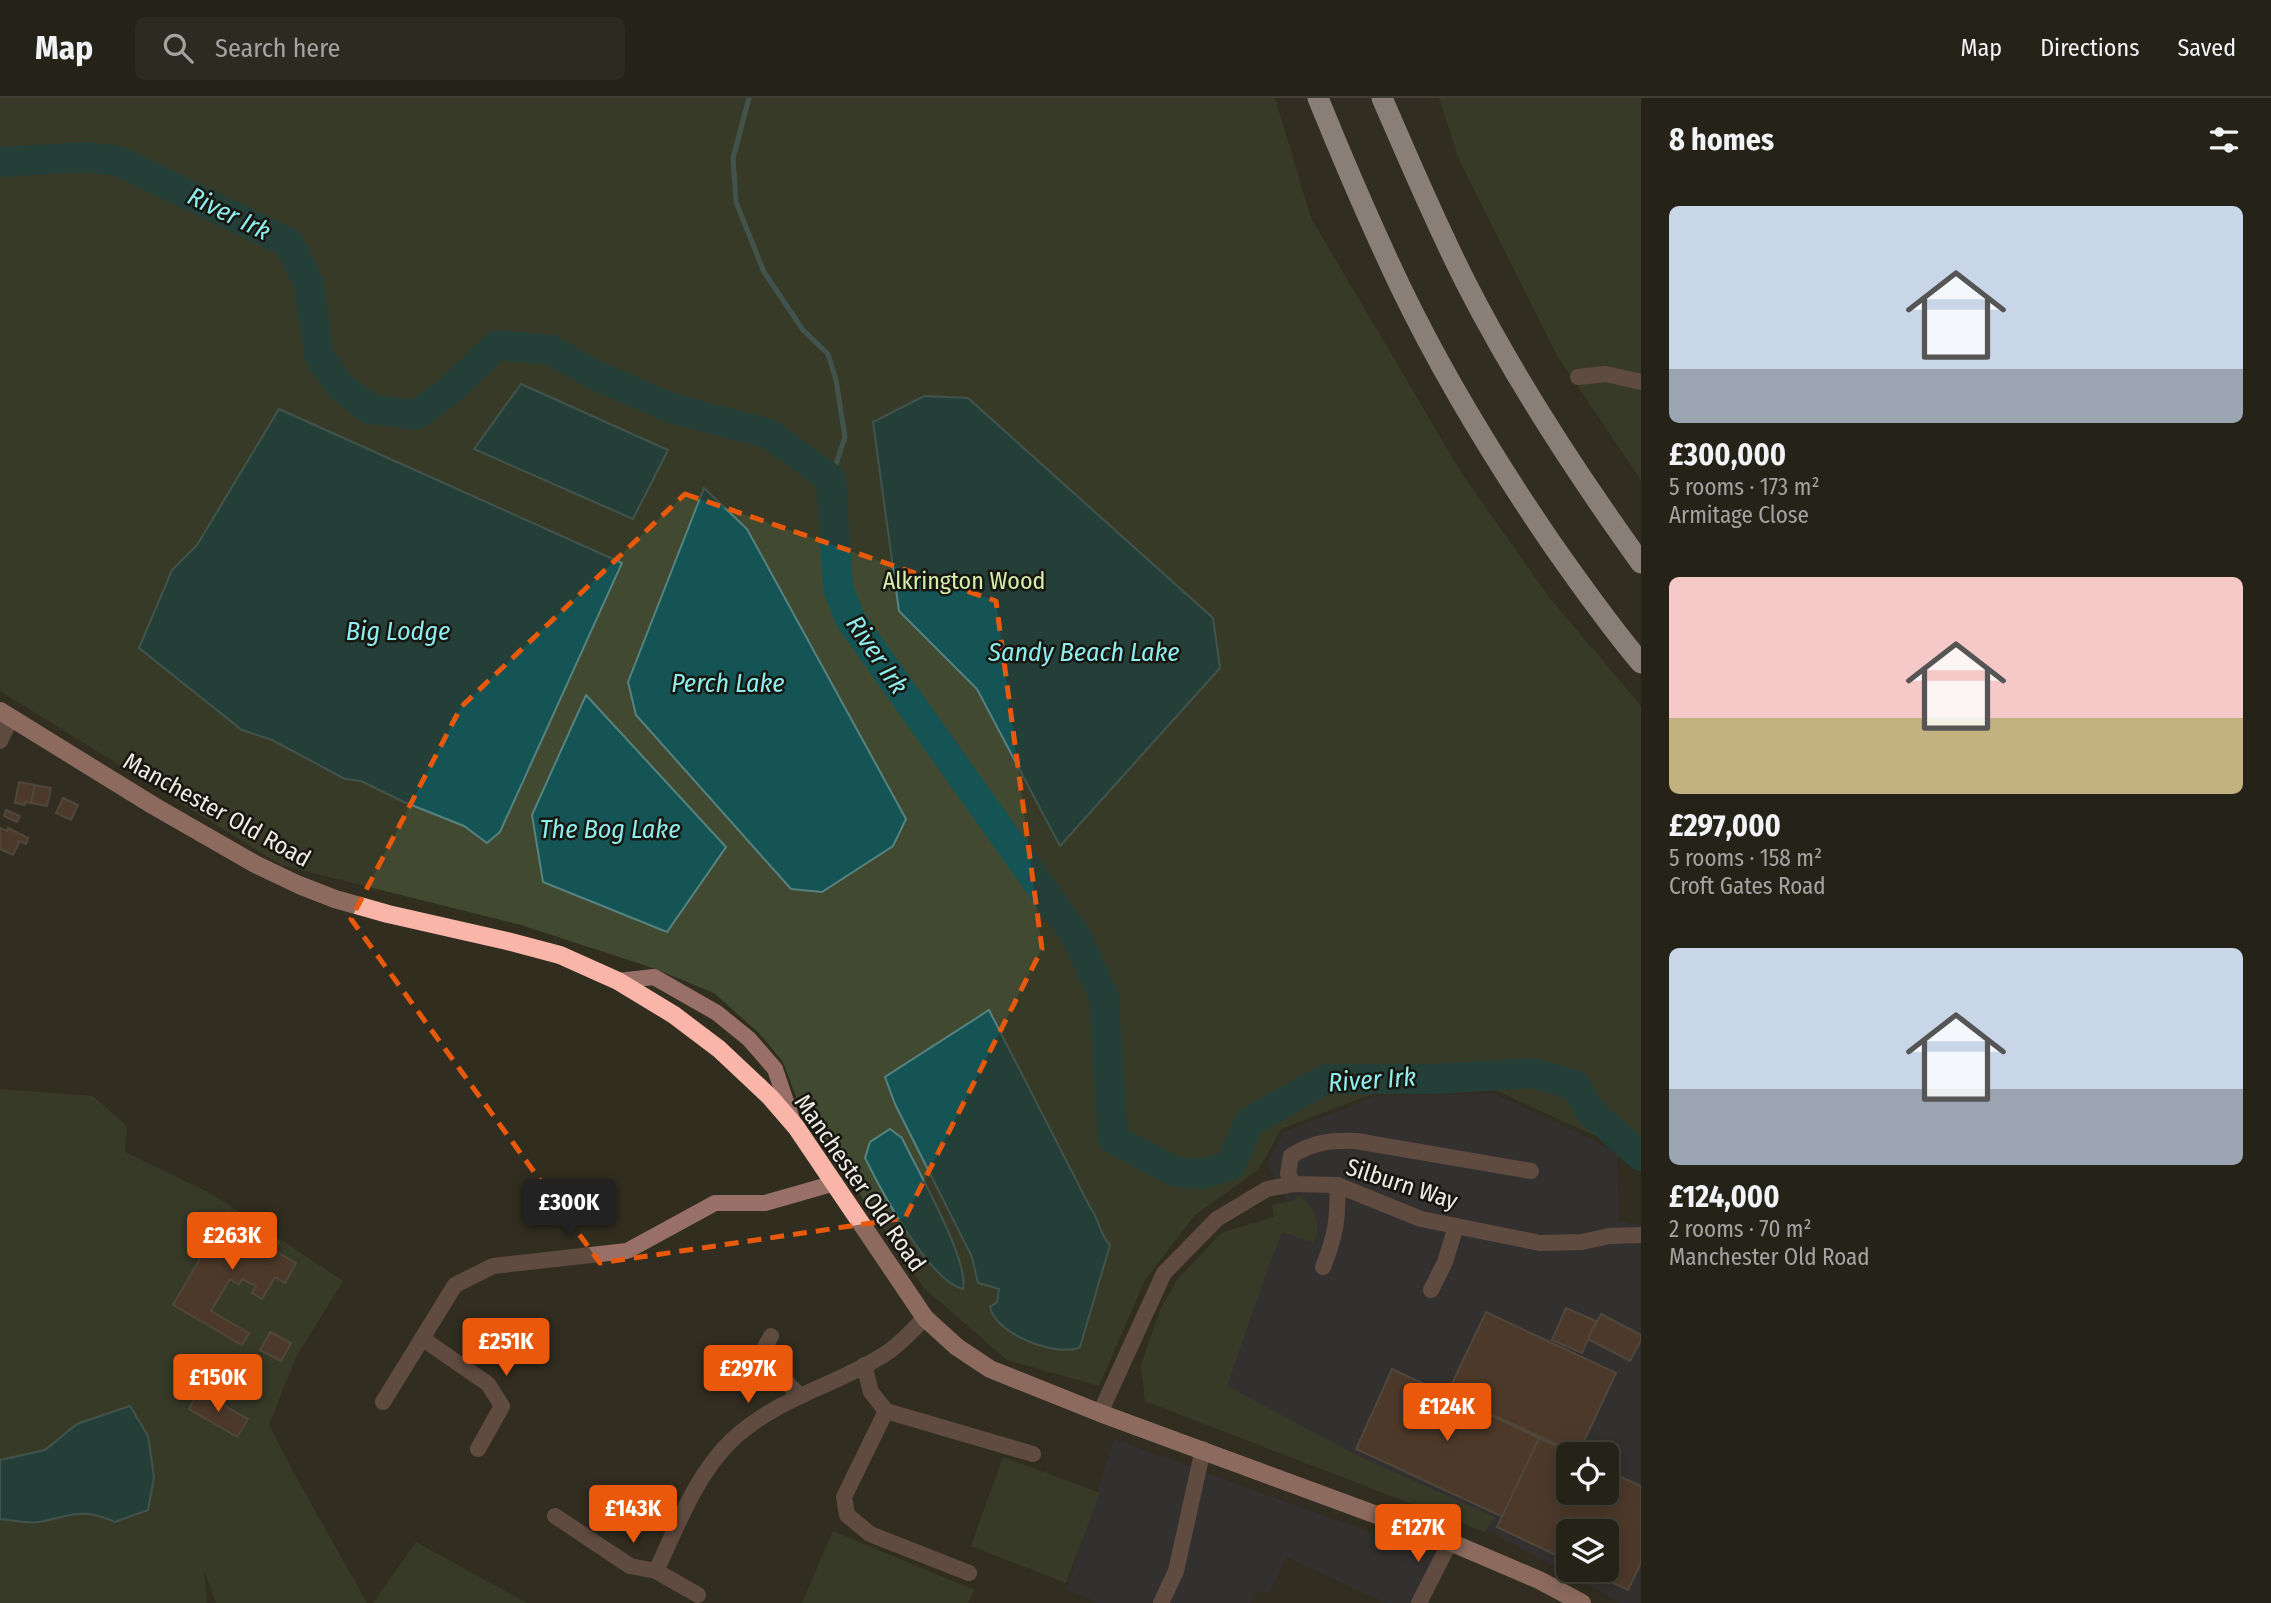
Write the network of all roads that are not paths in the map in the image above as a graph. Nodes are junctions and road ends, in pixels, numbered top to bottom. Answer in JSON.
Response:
{"nodes":[{"id":1,"x":1318,"y":98,"type":"edge"},
{"id":2,"x":1382,"y":98,"type":"edge"},
{"id":3,"x":1578,"y":377,"type":"dead end"},
{"id":4,"x":1641,"y":382,"type":"edge"},
{"id":5,"x":1641,"y":563,"type":"edge"},
{"id":6,"x":1641,"y":663,"type":"edge"},
{"id":7,"x":5,"y":715,"type":"edge"},
{"id":8,"x":0,"y":741,"type":"edge"},
{"id":9,"x":618,"y":981,"type":"junction"},
{"id":10,"x":796,"y":1127,"type":"junction"},
{"id":11,"x":1531,"y":1171,"type":"dead end"},
{"id":12,"x":835,"y":1183,"type":"junction"},
{"id":13,"x":1294,"y":1184,"type":"junction"},
{"id":14,"x":1336,"y":1185,"type":"junction"},
{"id":15,"x":1456,"y":1226,"type":"junction"},
{"id":16,"x":1641,"y":1235,"type":"edge"},
{"id":17,"x":1322,"y":1268,"type":"dead end"},
{"id":18,"x":1431,"y":1290,"type":"dead end"},
{"id":19,"x":925,"y":1318,"type":"junction"},
{"id":20,"x":771,"y":1336,"type":"dead end"},
{"id":21,"x":423,"y":1339,"type":"junction"},
{"id":22,"x":864,"y":1365,"type":"junction"},
{"id":23,"x":799,"y":1395,"type":"junction"},
{"id":24,"x":383,"y":1402,"type":"dead end"},
{"id":25,"x":886,"y":1411,"type":"junction"},
{"id":26,"x":1100,"y":1413,"type":"junction"},
{"id":27,"x":478,"y":1449,"type":"dead end"},
{"id":28,"x":1203,"y":1449,"type":"junction"},
{"id":29,"x":1033,"y":1454,"type":"dead end"},
{"id":30,"x":555,"y":1516,"type":"dead end"},
{"id":31,"x":1450,"y":1542,"type":"junction"},
{"id":32,"x":656,"y":1571,"type":"junction"},
{"id":33,"x":968,"y":1573,"type":"dead end"},
{"id":34,"x":698,"y":1595,"type":"dead end"},
{"id":35,"x":1161,"y":1603,"type":"edge"},
{"id":36,"x":1419,"y":1603,"type":"edge"},
{"id":37,"x":1582,"y":1603,"type":"edge"}],
"edges":[{"from":1,"to":6,"type":"highway"},
{"from":2,"to":5,"type":"highway"},
{"from":3,"to":4,"type":"street"},
{"from":7,"to":8,"type":"street"},
{"from":7,"to":9,"type":"main road","name":"Manchester Old Road"},
{"from":9,"to":10,"type":"main road","name":"Manchester Old Road"},
{"from":9,"to":10,"type":"street"},
{"from":10,"to":12,"type":"main road","name":"Manchester Old Road"},
{"from":11,"to":13,"type":"street"},
{"from":12,"to":19,"type":"main road","name":"Manchester Old Road"},
{"from":12,"to":21,"type":"street"},
{"from":13,"to":14,"type":"street","name":"Silburn Way"},
{"from":13,"to":26,"type":"street","name":"Silburn Way"},
{"from":14,"to":15,"type":"street","name":"Silburn Way"},
{"from":14,"to":17,"type":"street"},
{"from":15,"to":16,"type":"street","name":"Silburn Way"},
{"from":15,"to":18,"type":"street"},
{"from":19,"to":22,"type":"street"},
{"from":19,"to":26,"type":"main road","name":"Manchester Old Road"},
{"from":20,"to":23,"type":"street"},
{"from":21,"to":24,"type":"street"},
{"from":21,"to":27,"type":"street"},
{"from":22,"to":23,"type":"street"},
{"from":22,"to":25,"type":"street"},
{"from":23,"to":32,"type":"street"},
{"from":25,"to":29,"type":"street"},
{"from":25,"to":33,"type":"street"},
{"from":26,"to":28,"type":"main road","name":"Manchester Old Road"},
{"from":28,"to":31,"type":"main road","name":"Manchester Old Road"},
{"from":28,"to":35,"type":"street"},
{"from":30,"to":32,"type":"street"},
{"from":31,"to":36,"type":"street"},
{"from":31,"to":37,"type":"main road","name":"Manchester Old Road"},
{"from":32,"to":34,"type":"street"}]}
